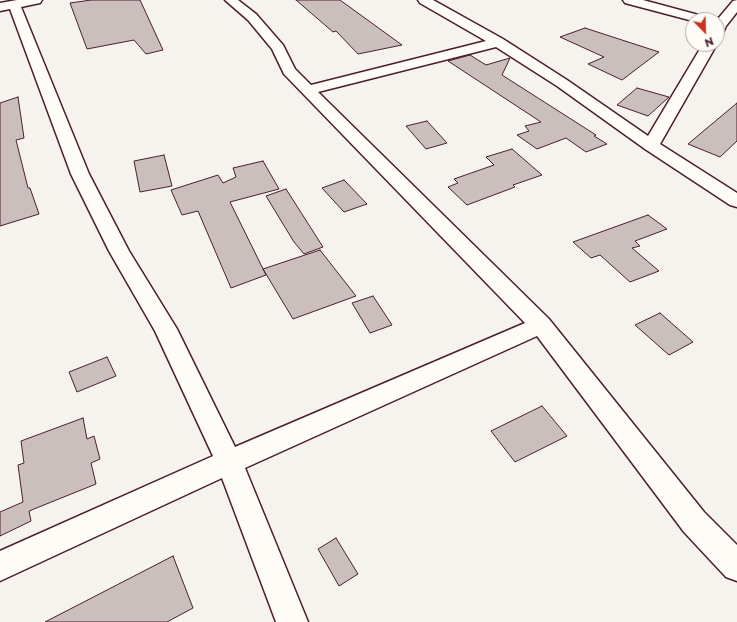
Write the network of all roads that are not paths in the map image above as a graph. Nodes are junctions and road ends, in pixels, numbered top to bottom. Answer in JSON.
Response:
{"nodes":[{"id":1,"x":36,"y":0,"type":"edge"},
{"id":2,"x":231,"y":0,"type":"edge"},
{"id":3,"x":424,"y":0,"type":"edge"},
{"id":4,"x":629,"y":0,"type":"edge"},
{"id":5,"x":737,"y":4,"type":"edge"},
{"id":6,"x":7,"y":5,"type":"edge"},
{"id":7,"x":685,"y":15,"type":"edge"},
{"id":8,"x":725,"y":19,"type":"edge"},
{"id":9,"x":498,"y":42,"type":"junction"},
{"id":10,"x":705,"y":52,"type":"edge"},
{"id":11,"x":308,"y":90,"type":"junction"},
{"id":12,"x":651,"y":145,"type":"junction"},
{"id":13,"x":737,"y":201,"type":"edge"},
{"id":14,"x":541,"y":325,"type":"junction"},
{"id":15,"x":229,"y":462,"type":"junction"},
{"id":16,"x":0,"y":566,"type":"edge"},
{"id":17,"x":737,"y":566,"type":"edge"},
{"id":18,"x":292,"y":622,"type":"edge"}],
"edges":[{"from":1,"to":6,"type":"street"},
{"from":2,"to":11,"type":"street"},
{"from":3,"to":9,"type":"street"},
{"from":4,"to":7,"type":"street"},
{"from":5,"to":8,"type":"street"},
{"from":6,"to":15,"type":"street"},
{"from":9,"to":11,"type":"street"},
{"from":9,"to":12,"type":"street"},
{"from":10,"to":12,"type":"street"},
{"from":11,"to":14,"type":"street"},
{"from":12,"to":13,"type":"street"},
{"from":14,"to":15,"type":"street"},
{"from":14,"to":17,"type":"street"},
{"from":15,"to":16,"type":"street"},
{"from":15,"to":18,"type":"street"}]}
